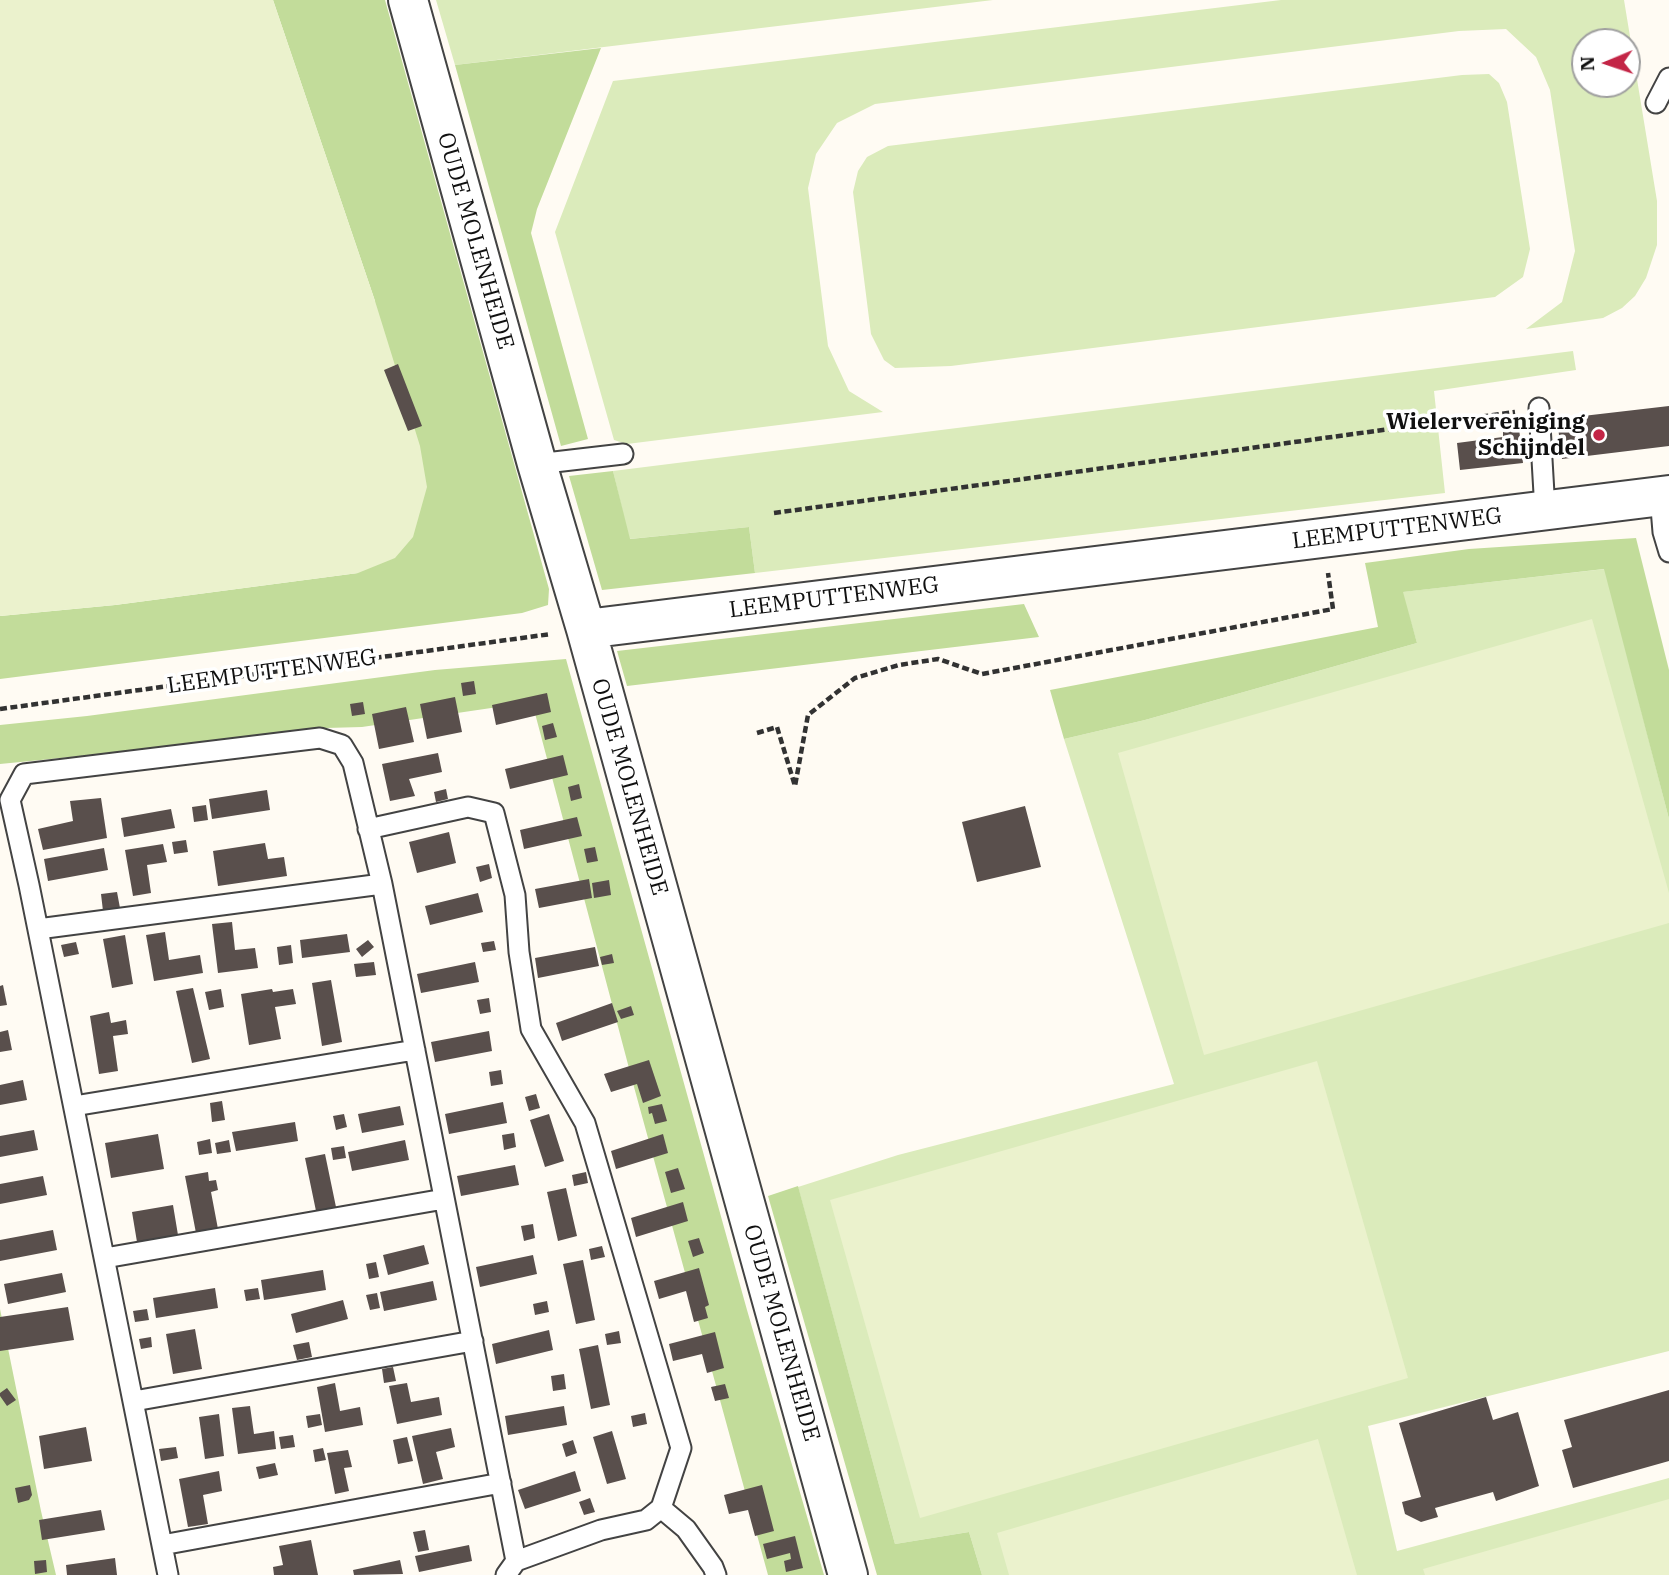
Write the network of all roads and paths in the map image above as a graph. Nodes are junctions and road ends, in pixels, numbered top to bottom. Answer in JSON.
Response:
{"nodes":[{"id":1,"x":408,"y":0,"type":"edge"},
{"id":2,"x":1669,"y":78,"type":"edge"},
{"id":3,"x":1656,"y":103,"type":"dead end"},
{"id":4,"x":1539,"y":408,"type":"joint"},
{"id":5,"x":623,"y":454,"type":"dead end"},
{"id":6,"x":537,"y":464,"type":"junction"},
{"id":7,"x":1664,"y":496,"type":"edge"},
{"id":8,"x":1545,"y":511,"type":"junction"},
{"id":9,"x":774,"y":513,"type":"dead end"},
{"id":10,"x":1324,"y":537,"type":"junction"},
{"id":11,"x":1669,"y":552,"type":"edge"},
{"id":12,"x":586,"y":629,"type":"junction"},
{"id":13,"x":0,"y":709,"type":"edge"},
{"id":14,"x":757,"y":733,"type":"dead end"},
{"id":15,"x":368,"y":830,"type":"junction"},
{"id":16,"x":382,"y":884,"type":"junction"},
{"id":17,"x":38,"y":929,"type":"junction"},
{"id":18,"x":415,"y":1050,"type":"junction"},
{"id":19,"x":74,"y":1106,"type":"junction"},
{"id":20,"x":444,"y":1199,"type":"junction"},
{"id":21,"x":105,"y":1258,"type":"junction"},
{"id":22,"x":473,"y":1340,"type":"junction"},
{"id":23,"x":134,"y":1401,"type":"junction"},
{"id":24,"x":501,"y":1483,"type":"junction"},
{"id":25,"x":661,"y":1508,"type":"junction"},
{"id":26,"x":162,"y":1545,"type":"junction"},
{"id":27,"x":511,"y":1568,"type":"edge"},
{"id":28,"x":168,"y":1575,"type":"edge"},
{"id":29,"x":716,"y":1575,"type":"edge"},
{"id":30,"x":848,"y":1575,"type":"edge"}],
"edges":[{"from":1,"to":6,"type":"street","name":"OUDE MOLENHEIDE"},
{"from":2,"to":3,"type":"lane"},
{"from":4,"to":8,"type":"lane"},
{"from":4,"to":9,"type":"path"},
{"from":5,"to":6,"type":"lane"},
{"from":6,"to":12,"type":"street","name":"OUDE MOLENHEIDE"},
{"from":7,"to":8,"type":"street","name":"LEEMPUTTENWEG"},
{"from":7,"to":11,"type":"lane"},
{"from":8,"to":10,"type":"street","name":"LEEMPUTTENWEG"},
{"from":10,"to":12,"type":"street","name":"LEEMPUTTENWEG"},
{"from":10,"to":14,"type":"path"},
{"from":12,"to":13,"type":"path","name":"LEEMPUTTENWEG"},
{"from":12,"to":30,"type":"street","name":"OUDE MOLENHEIDE"},
{"from":15,"to":16,"type":"lane"},
{"from":15,"to":17,"type":"lane"},
{"from":15,"to":25,"type":"lane"},
{"from":16,"to":17,"type":"lane"},
{"from":16,"to":18,"type":"lane"},
{"from":17,"to":19,"type":"lane"},
{"from":18,"to":19,"type":"lane"},
{"from":18,"to":20,"type":"lane"},
{"from":19,"to":21,"type":"lane"},
{"from":20,"to":21,"type":"lane"},
{"from":20,"to":22,"type":"lane"},
{"from":21,"to":23,"type":"lane"},
{"from":22,"to":23,"type":"lane"},
{"from":22,"to":24,"type":"lane"},
{"from":23,"to":26,"type":"lane"},
{"from":24,"to":26,"type":"lane"},
{"from":24,"to":27,"type":"lane"},
{"from":25,"to":27,"type":"lane"},
{"from":25,"to":29,"type":"lane"},
{"from":26,"to":28,"type":"lane"}]}
